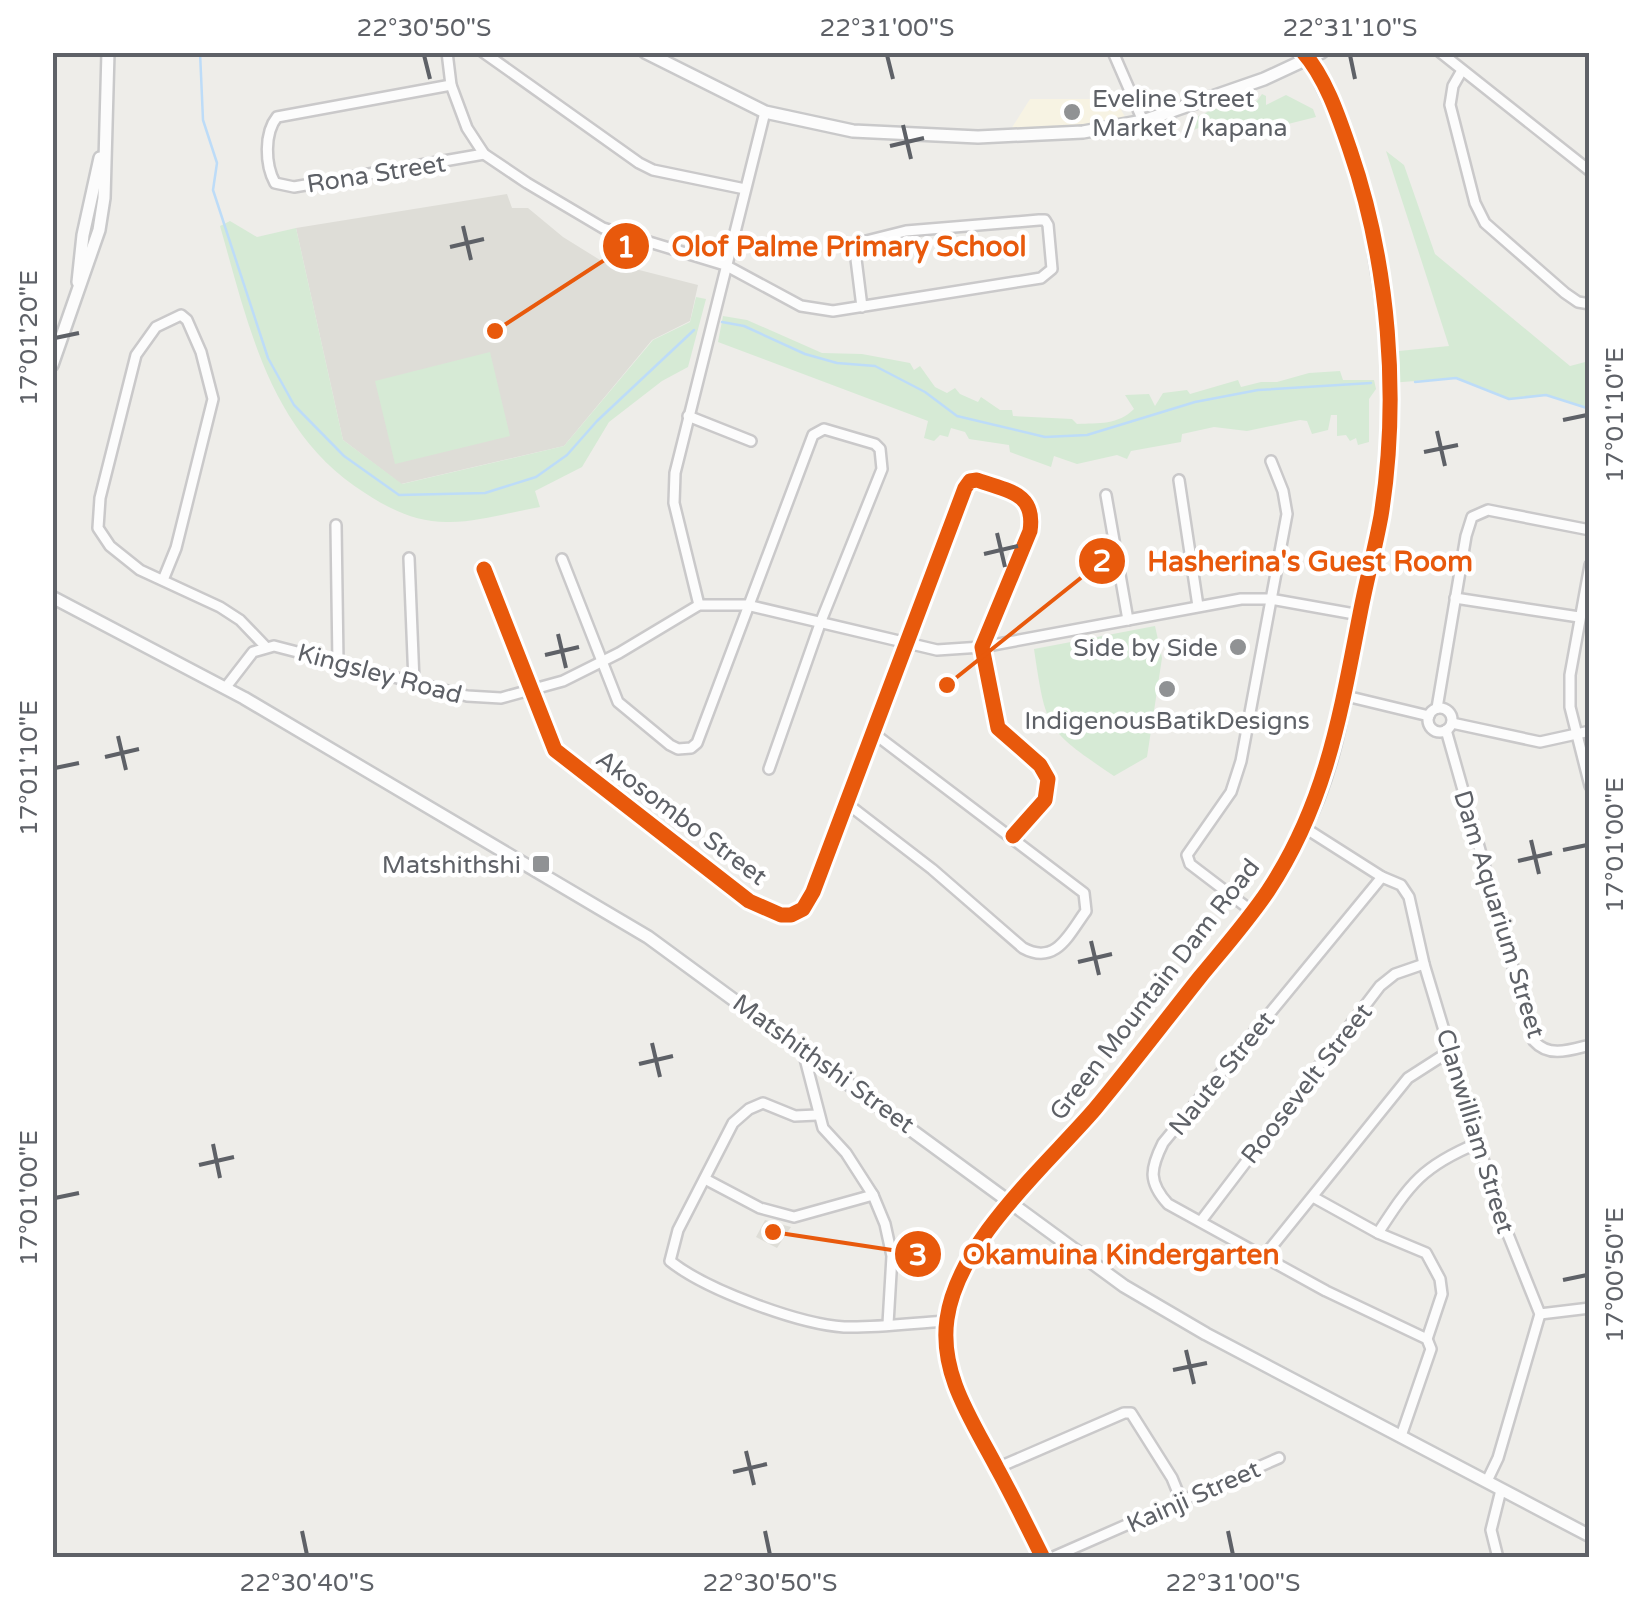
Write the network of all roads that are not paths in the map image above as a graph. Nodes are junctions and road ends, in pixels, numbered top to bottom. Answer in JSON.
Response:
{"nodes":[{"id":1,"x":108,"y":52,"type":"edge"},
{"id":2,"x":447,"y":52,"type":"edge"},
{"id":3,"x":483,"y":52,"type":"edge"},
{"id":4,"x":645,"y":52,"type":"edge"},
{"id":5,"x":1112,"y":52,"type":"edge"},
{"id":6,"x":1322,"y":52,"type":"edge"},
{"id":7,"x":1440,"y":52,"type":"edge"},
{"id":8,"x":1306,"y":56,"type":"edge"},
{"id":9,"x":1461,"y":72,"type":"junction"},
{"id":10,"x":451,"y":86,"type":"junction"},
{"id":11,"x":765,"y":112,"type":"junction"},
{"id":12,"x":1144,"y":121,"type":"junction"},
{"id":13,"x":484,"y":154,"type":"junction"},
{"id":14,"x":1590,"y":172,"type":"edge"},
{"id":15,"x":745,"y":188,"type":"junction"},
{"id":16,"x":725,"y":265,"type":"junction"},
{"id":17,"x":1590,"y":304,"type":"edge"},
{"id":18,"x":862,"y":306,"type":"junction"},
{"id":19,"x":52,"y":364,"type":"edge"},
{"id":20,"x":688,"y":416,"type":"junction"},
{"id":21,"x":751,"y":441,"type":"dead end"},
{"id":22,"x":1271,"y":461,"type":"dead end"},
{"id":23,"x":1180,"y":480,"type":"dead end"},
{"id":24,"x":1106,"y":495,"type":"dead end"},
{"id":25,"x":336,"y":525,"type":"dead end"},
{"id":26,"x":1590,"y":530,"type":"edge"},
{"id":27,"x":409,"y":558,"type":"dead end"},
{"id":28,"x":562,"y":559,"type":"dead end"},
{"id":29,"x":1590,"y":565,"type":"edge"},
{"id":30,"x":484,"y":569,"type":"dead end"},
{"id":31,"x":163,"y":580,"type":"junction"},
{"id":32,"x":52,"y":597,"type":"edge"},
{"id":33,"x":1455,"y":598,"type":"junction"},
{"id":34,"x":1270,"y":599,"type":"junction"},
{"id":35,"x":699,"y":605,"type":"junction"},
{"id":36,"x":747,"y":605,"type":"junction"},
{"id":37,"x":1198,"y":606,"type":"junction"},
{"id":38,"x":1360,"y":615,"type":"junction"},
{"id":39,"x":1579,"y":618,"type":"junction"},
{"id":40,"x":1128,"y":620,"type":"junction"},
{"id":41,"x":820,"y":621,"type":"junction"},
{"id":42,"x":906,"y":644,"type":"junction"},
{"id":43,"x":266,"y":646,"type":"junction"},
{"id":44,"x":982,"y":647,"type":"junction"},
{"id":45,"x":338,"y":662,"type":"junction"},
{"id":46,"x":600,"y":663,"type":"junction"},
{"id":47,"x":414,"y":682,"type":"junction"},
{"id":48,"x":226,"y":687,"type":"junction"},
{"id":49,"x":531,"y":691,"type":"junction"},
{"id":50,"x":1346,"y":696,"type":"junction"},
{"id":51,"x":1433,"y":712,"type":"junction"},
{"id":52,"x":1449,"y":726,"type":"junction"},
{"id":53,"x":1590,"y":731,"type":"edge"},
{"id":54,"x":872,"y":732,"type":"junction"},
{"id":55,"x":1575,"y":735,"type":"junction"},
{"id":56,"x":769,"y":769,"type":"dead end"},
{"id":57,"x":1590,"y":786,"type":"edge"},
{"id":58,"x":845,"y":802,"type":"junction"},
{"id":59,"x":1305,"y":828,"type":"junction"},
{"id":60,"x":1013,"y":836,"type":"junction"},
{"id":61,"x":1382,"y":877,"type":"junction"},
{"id":62,"x":1253,"y":912,"type":"junction"},
{"id":63,"x":1424,"y":964,"type":"junction"},
{"id":64,"x":1590,"y":1045,"type":"edge"},
{"id":65,"x":803,"y":1048,"type":"junction"},
{"id":66,"x":1450,"y":1052,"type":"junction"},
{"id":67,"x":817,"y":1115,"type":"junction"},
{"id":68,"x":1478,"y":1142,"type":"junction"},
{"id":69,"x":705,"y":1179,"type":"junction"},
{"id":70,"x":873,"y":1196,"type":"junction"},
{"id":71,"x":1313,"y":1196,"type":"junction"},
{"id":72,"x":1012,"y":1202,"type":"junction"},
{"id":73,"x":1202,"y":1221,"type":"junction"},
{"id":74,"x":1378,"y":1233,"type":"junction"},
{"id":75,"x":1265,"y":1255,"type":"junction"},
{"id":76,"x":1590,"y":1308,"type":"edge"},
{"id":77,"x":1540,"y":1314,"type":"junction"},
{"id":78,"x":946,"y":1321,"type":"junction"},
{"id":79,"x":888,"y":1324,"type":"junction"},
{"id":80,"x":1427,"y":1339,"type":"junction"},
{"id":81,"x":1401,"y":1436,"type":"junction"},
{"id":82,"x":1279,"y":1458,"type":"dead end"},
{"id":83,"x":997,"y":1468,"type":"junction"},
{"id":84,"x":1487,"y":1482,"type":"junction"},
{"id":85,"x":1501,"y":1490,"type":"junction"},
{"id":86,"x":1182,"y":1500,"type":"junction"},
{"id":87,"x":1590,"y":1536,"type":"edge"},
{"id":88,"x":1043,"y":1558,"type":"edge"},
{"id":89,"x":1051,"y":1558,"type":"edge"},
{"id":90,"x":1498,"y":1558,"type":"edge"}],
"edges":[{"from":1,"to":19,"type":"street"},
{"from":2,"to":10,"type":"street"},
{"from":3,"to":15,"type":"street"},
{"from":4,"to":11,"type":"street"},
{"from":5,"to":12,"type":"street"},
{"from":6,"to":8,"type":"street"},
{"from":7,"to":9,"type":"street"},
{"from":8,"to":12,"type":"street"},
{"from":8,"to":38,"type":"street","name":"Green Mountain Dam Road"},
{"from":9,"to":14,"type":"street"},
{"from":9,"to":17,"type":"street"},
{"from":10,"to":13,"type":"street"},
{"from":10,"to":13,"type":"street","name":"Rona Street"},
{"from":11,"to":12,"type":"street"},
{"from":11,"to":15,"type":"street"},
{"from":13,"to":16,"type":"street"},
{"from":15,"to":16,"type":"street"},
{"from":16,"to":18,"type":"street"},
{"from":16,"to":20,"type":"street"},
{"from":18,"to":18,"type":"street"},
{"from":20,"to":21,"type":"street"},
{"from":20,"to":35,"type":"street"},
{"from":22,"to":34,"type":"street"},
{"from":23,"to":37,"type":"street"},
{"from":24,"to":40,"type":"street"},
{"from":25,"to":45,"type":"street"},
{"from":26,"to":33,"type":"street"},
{"from":27,"to":47,"type":"street"},
{"from":28,"to":46,"type":"street"},
{"from":29,"to":39,"type":"street"},
{"from":30,"to":49,"type":"street"},
{"from":31,"to":31,"type":"street","name":"Kingsley Road"},
{"from":31,"to":43,"type":"street","name":"Kingsley Road"},
{"from":32,"to":48,"type":"street","name":"Matshithshi Street"},
{"from":33,"to":39,"type":"street"},
{"from":33,"to":51,"type":"street"},
{"from":34,"to":37,"type":"street"},
{"from":34,"to":38,"type":"street"},
{"from":34,"to":62,"type":"street"},
{"from":35,"to":36,"type":"street"},
{"from":35,"to":46,"type":"street","name":"Kingsley Road"},
{"from":36,"to":41,"type":"street"},
{"from":36,"to":41,"type":"street"},
{"from":36,"to":46,"type":"street"},
{"from":37,"to":40,"type":"street"},
{"from":38,"to":50,"type":"street","name":"Green Mountain Dam Road"},
{"from":39,"to":55,"type":"street"},
{"from":40,"to":44,"type":"street"},
{"from":41,"to":42,"type":"street"},
{"from":41,"to":56,"type":"street"},
{"from":42,"to":44,"type":"street"},
{"from":42,"to":44,"type":"street","name":"Akosombo Street"},
{"from":42,"to":54,"type":"street","name":"Akosombo Street"},
{"from":43,"to":45,"type":"street","name":"Kingsley Road"},
{"from":43,"to":48,"type":"street","name":"Kingsley Road"},
{"from":44,"to":60,"type":"street"},
{"from":45,"to":47,"type":"street","name":"Kingsley Road"},
{"from":46,"to":49,"type":"street","name":"Kingsley Road"},
{"from":47,"to":49,"type":"street","name":"Kingsley Road"},
{"from":48,"to":65,"type":"street","name":"Matshithshi Street"},
{"from":49,"to":58,"type":"street","name":"Akosombo Street"},
{"from":50,"to":51,"type":"street"},
{"from":50,"to":59,"type":"street","name":"Green Mountain Dam Road"},
{"from":51,"to":52,"type":"street"},
{"from":51,"to":52,"type":"street"},
{"from":52,"to":55,"type":"street"},
{"from":52,"to":64,"type":"street","name":"Dam Aquarium Street"},
{"from":53,"to":55,"type":"street"},
{"from":54,"to":58,"type":"street","name":"Akosombo Street"},
{"from":54,"to":60,"type":"street"},
{"from":55,"to":57,"type":"street"},
{"from":58,"to":60,"type":"street"},
{"from":59,"to":61,"type":"street","name":"Clanwilliam Street"},
{"from":59,"to":62,"type":"street","name":"Green Mountain Dam Road"},
{"from":61,"to":63,"type":"street","name":"Clanwilliam Street"},
{"from":61,"to":73,"type":"street","name":"Naute Street"},
{"from":62,"to":72,"type":"street","name":"Green Mountain Dam Road"},
{"from":63,"to":66,"type":"street","name":"Clanwilliam Street"},
{"from":63,"to":73,"type":"street","name":"Roosevelt Street"},
{"from":65,"to":67,"type":"street"},
{"from":65,"to":72,"type":"street","name":"Matshithshi Street"},
{"from":66,"to":68,"type":"street","name":"Clanwilliam Street"},
{"from":66,"to":71,"type":"street"},
{"from":67,"to":69,"type":"street"},
{"from":67,"to":70,"type":"street"},
{"from":68,"to":74,"type":"street"},
{"from":68,"to":77,"type":"street","name":"Clanwilliam Street"},
{"from":69,"to":70,"type":"street"},
{"from":69,"to":79,"type":"street"},
{"from":70,"to":79,"type":"street"},
{"from":71,"to":74,"type":"street"},
{"from":71,"to":75,"type":"street"},
{"from":72,"to":78,"type":"street","name":"Green Mountain Dam Road"},
{"from":72,"to":81,"type":"street","name":"Matshithshi Street"},
{"from":73,"to":75,"type":"street","name":"Naute Street"},
{"from":74,"to":80,"type":"street"},
{"from":75,"to":80,"type":"street","name":"Naute Street"},
{"from":76,"to":77,"type":"street"},
{"from":77,"to":84,"type":"street"},
{"from":78,"to":79,"type":"street"},
{"from":78,"to":83,"type":"street","name":"Green Mountain Dam Road"},
{"from":80,"to":81,"type":"street"},
{"from":81,"to":84,"type":"street","name":"Matshithshi Street"},
{"from":82,"to":86,"type":"street","name":"Kainji Street"},
{"from":83,"to":86,"type":"street"},
{"from":83,"to":88,"type":"street","name":"Green Mountain Dam Road"},
{"from":84,"to":85,"type":"street","name":"Matshithshi Street"},
{"from":85,"to":87,"type":"street","name":"Matshithshi Street"},
{"from":85,"to":90,"type":"street"},
{"from":86,"to":89,"type":"street","name":"Kainji Street"}]}
